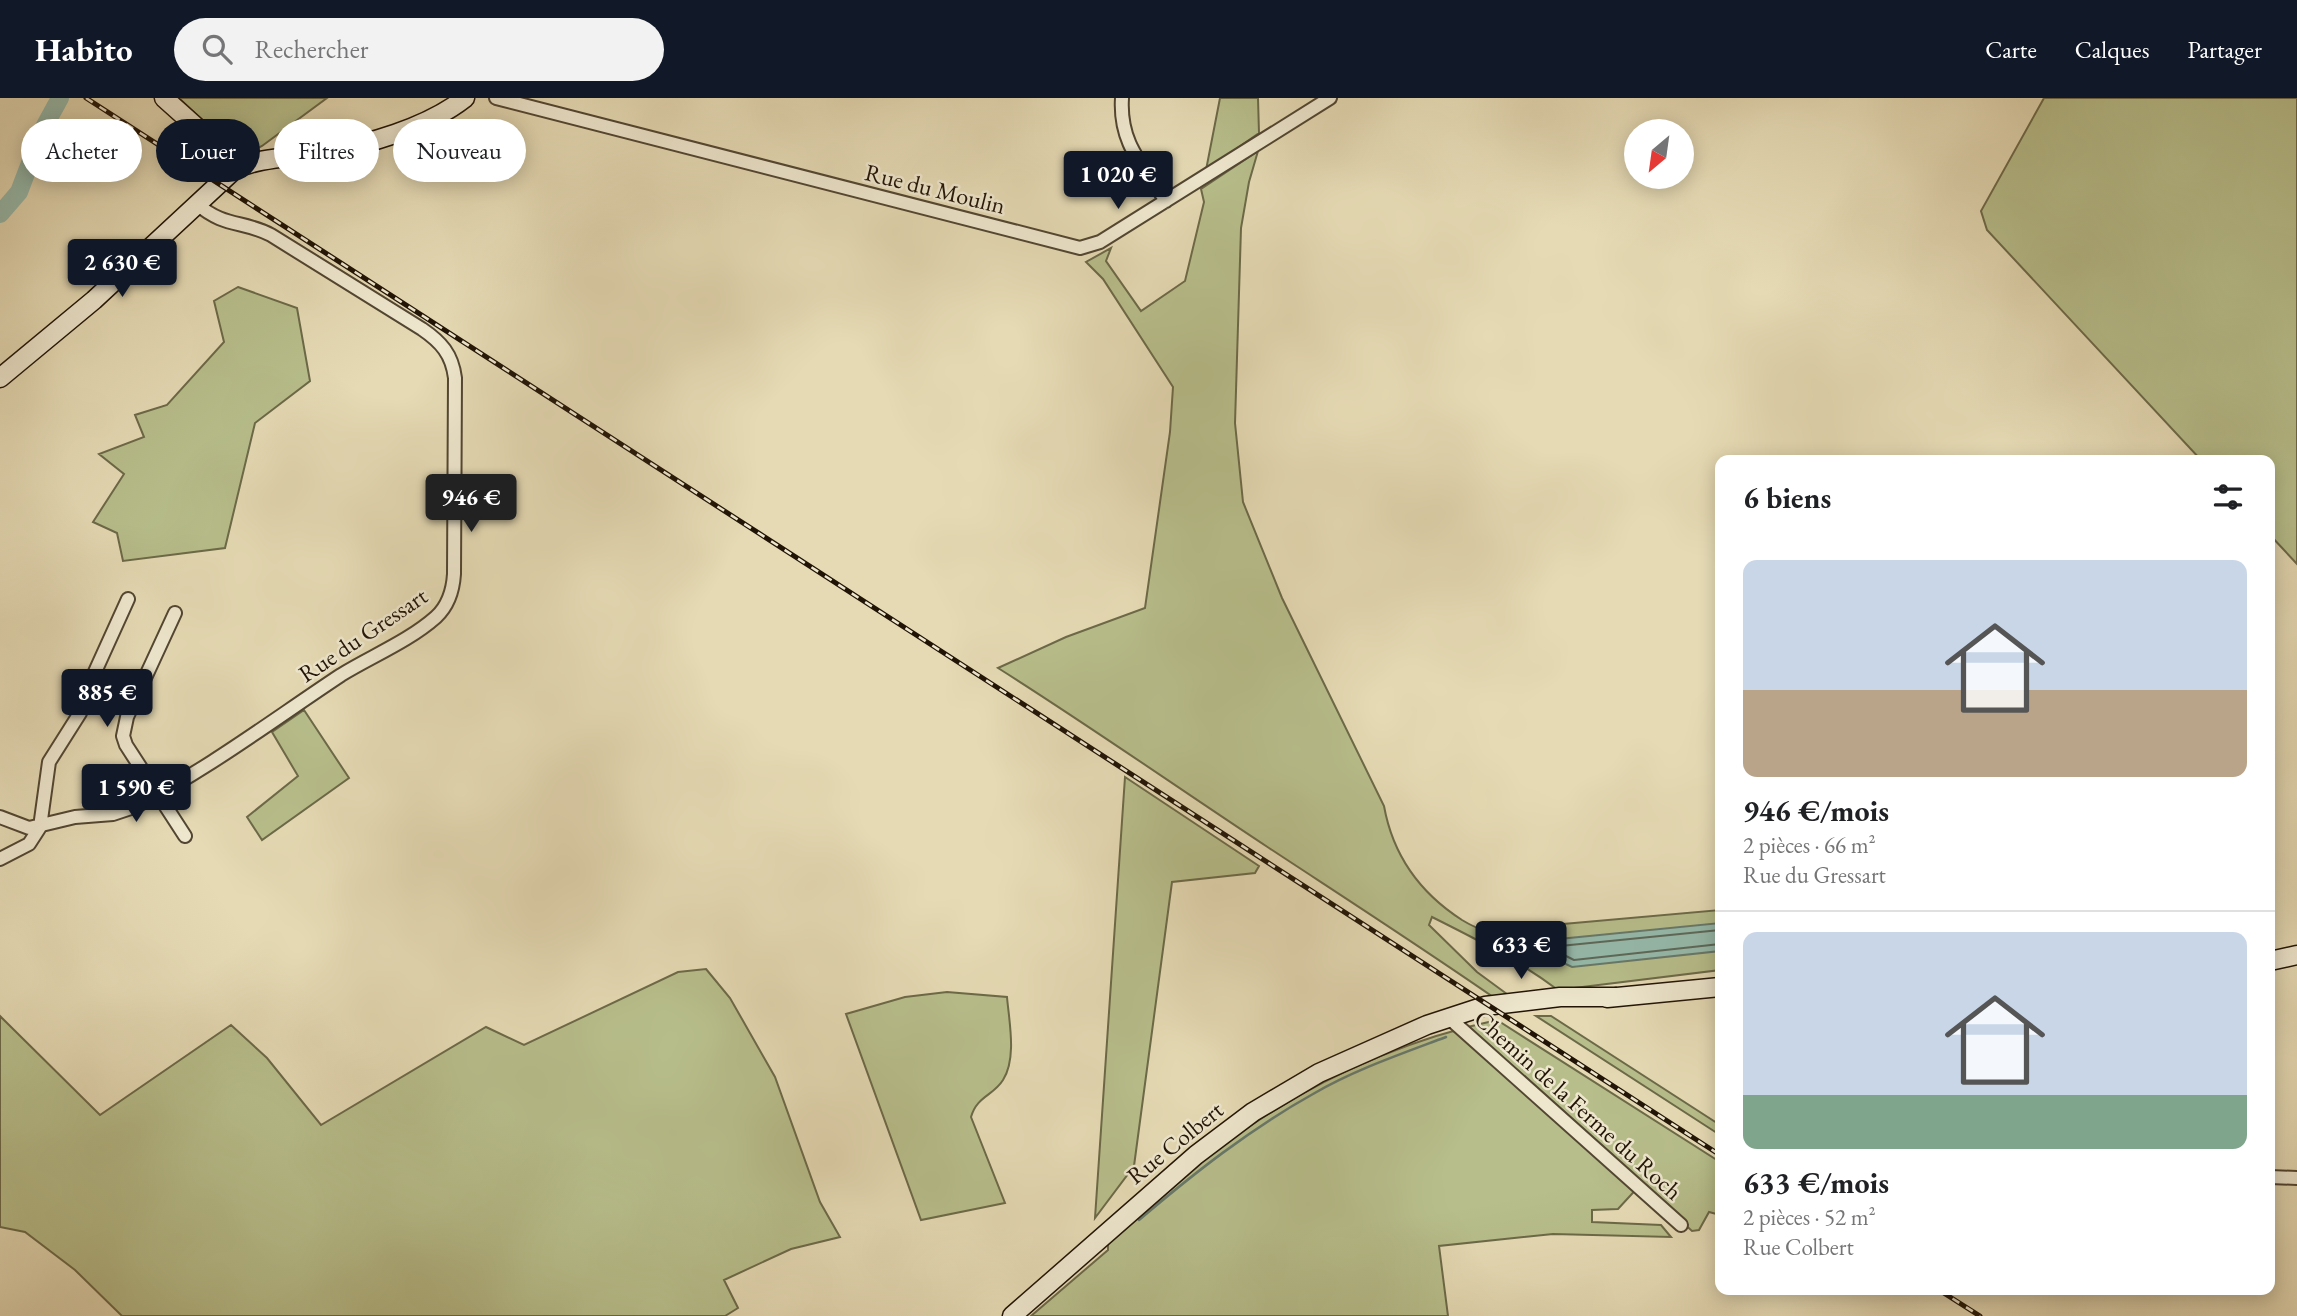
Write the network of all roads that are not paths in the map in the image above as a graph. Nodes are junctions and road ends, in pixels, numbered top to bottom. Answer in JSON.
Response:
{"nodes":[{"id":1,"x":164,"y":98,"type":"edge"},
{"id":2,"x":465,"y":98,"type":"edge"},
{"id":3,"x":496,"y":98,"type":"edge"},
{"id":4,"x":1122,"y":98,"type":"edge"},
{"id":5,"x":1330,"y":98,"type":"edge"},
{"id":6,"x":187,"y":119,"type":"edge"},
{"id":7,"x":260,"y":164,"type":"edge"},
{"id":8,"x":221,"y":182,"type":"edge"},
{"id":9,"x":1166,"y":201,"type":"junction"},
{"id":10,"x":197,"y":204,"type":"junction"},
{"id":11,"x":0,"y":377,"type":"edge"},
{"id":12,"x":128,"y":599,"type":"dead end"},
{"id":13,"x":175,"y":612,"type":"dead end"},
{"id":14,"x":158,"y":794,"type":"junction"},
{"id":15,"x":0,"y":817,"type":"edge"},
{"id":16,"x":40,"y":827,"type":"junction"},
{"id":17,"x":185,"y":836,"type":"dead end"},
{"id":18,"x":0,"y":859,"type":"edge"},
{"id":19,"x":2297,"y":955,"type":"edge"},
{"id":20,"x":2275,"y":960,"type":"edge"},
{"id":21,"x":1715,"y":987,"type":"edge"},
{"id":22,"x":1450,"y":1020,"type":"junction"},
{"id":23,"x":2275,"y":1177,"type":"edge"},
{"id":24,"x":2297,"y":1178,"type":"edge"},
{"id":25,"x":1681,"y":1225,"type":"dead end"},
{"id":26,"x":1012,"y":1316,"type":"edge"}],
"edges":[{"from":1,"to":6,"type":"main road"},
{"from":2,"to":7,"type":"main road"},
{"from":3,"to":9,"type":"street","name":"Rue du Moulin"},
{"from":4,"to":9,"type":"street"},
{"from":5,"to":9,"type":"street","name":"Rue du Moulin"},
{"from":8,"to":10,"type":"main road"},
{"from":10,"to":11,"type":"main road"},
{"from":10,"to":14,"type":"street","name":"Rue du Gressart"},
{"from":12,"to":16,"type":"street"},
{"from":13,"to":14,"type":"street"},
{"from":14,"to":16,"type":"street","name":"Rue du Gressart"},
{"from":14,"to":17,"type":"street"},
{"from":15,"to":16,"type":"street","name":"Rue du Gressart"},
{"from":16,"to":18,"type":"street"},
{"from":19,"to":20,"type":"main road"},
{"from":21,"to":22,"type":"main road","name":"Rue Colbert"},
{"from":22,"to":25,"type":"street","name":"Chemin de la Ferme du Roch"},
{"from":22,"to":26,"type":"main road","name":"Rue Colbert"},
{"from":23,"to":24,"type":"street"}]}
